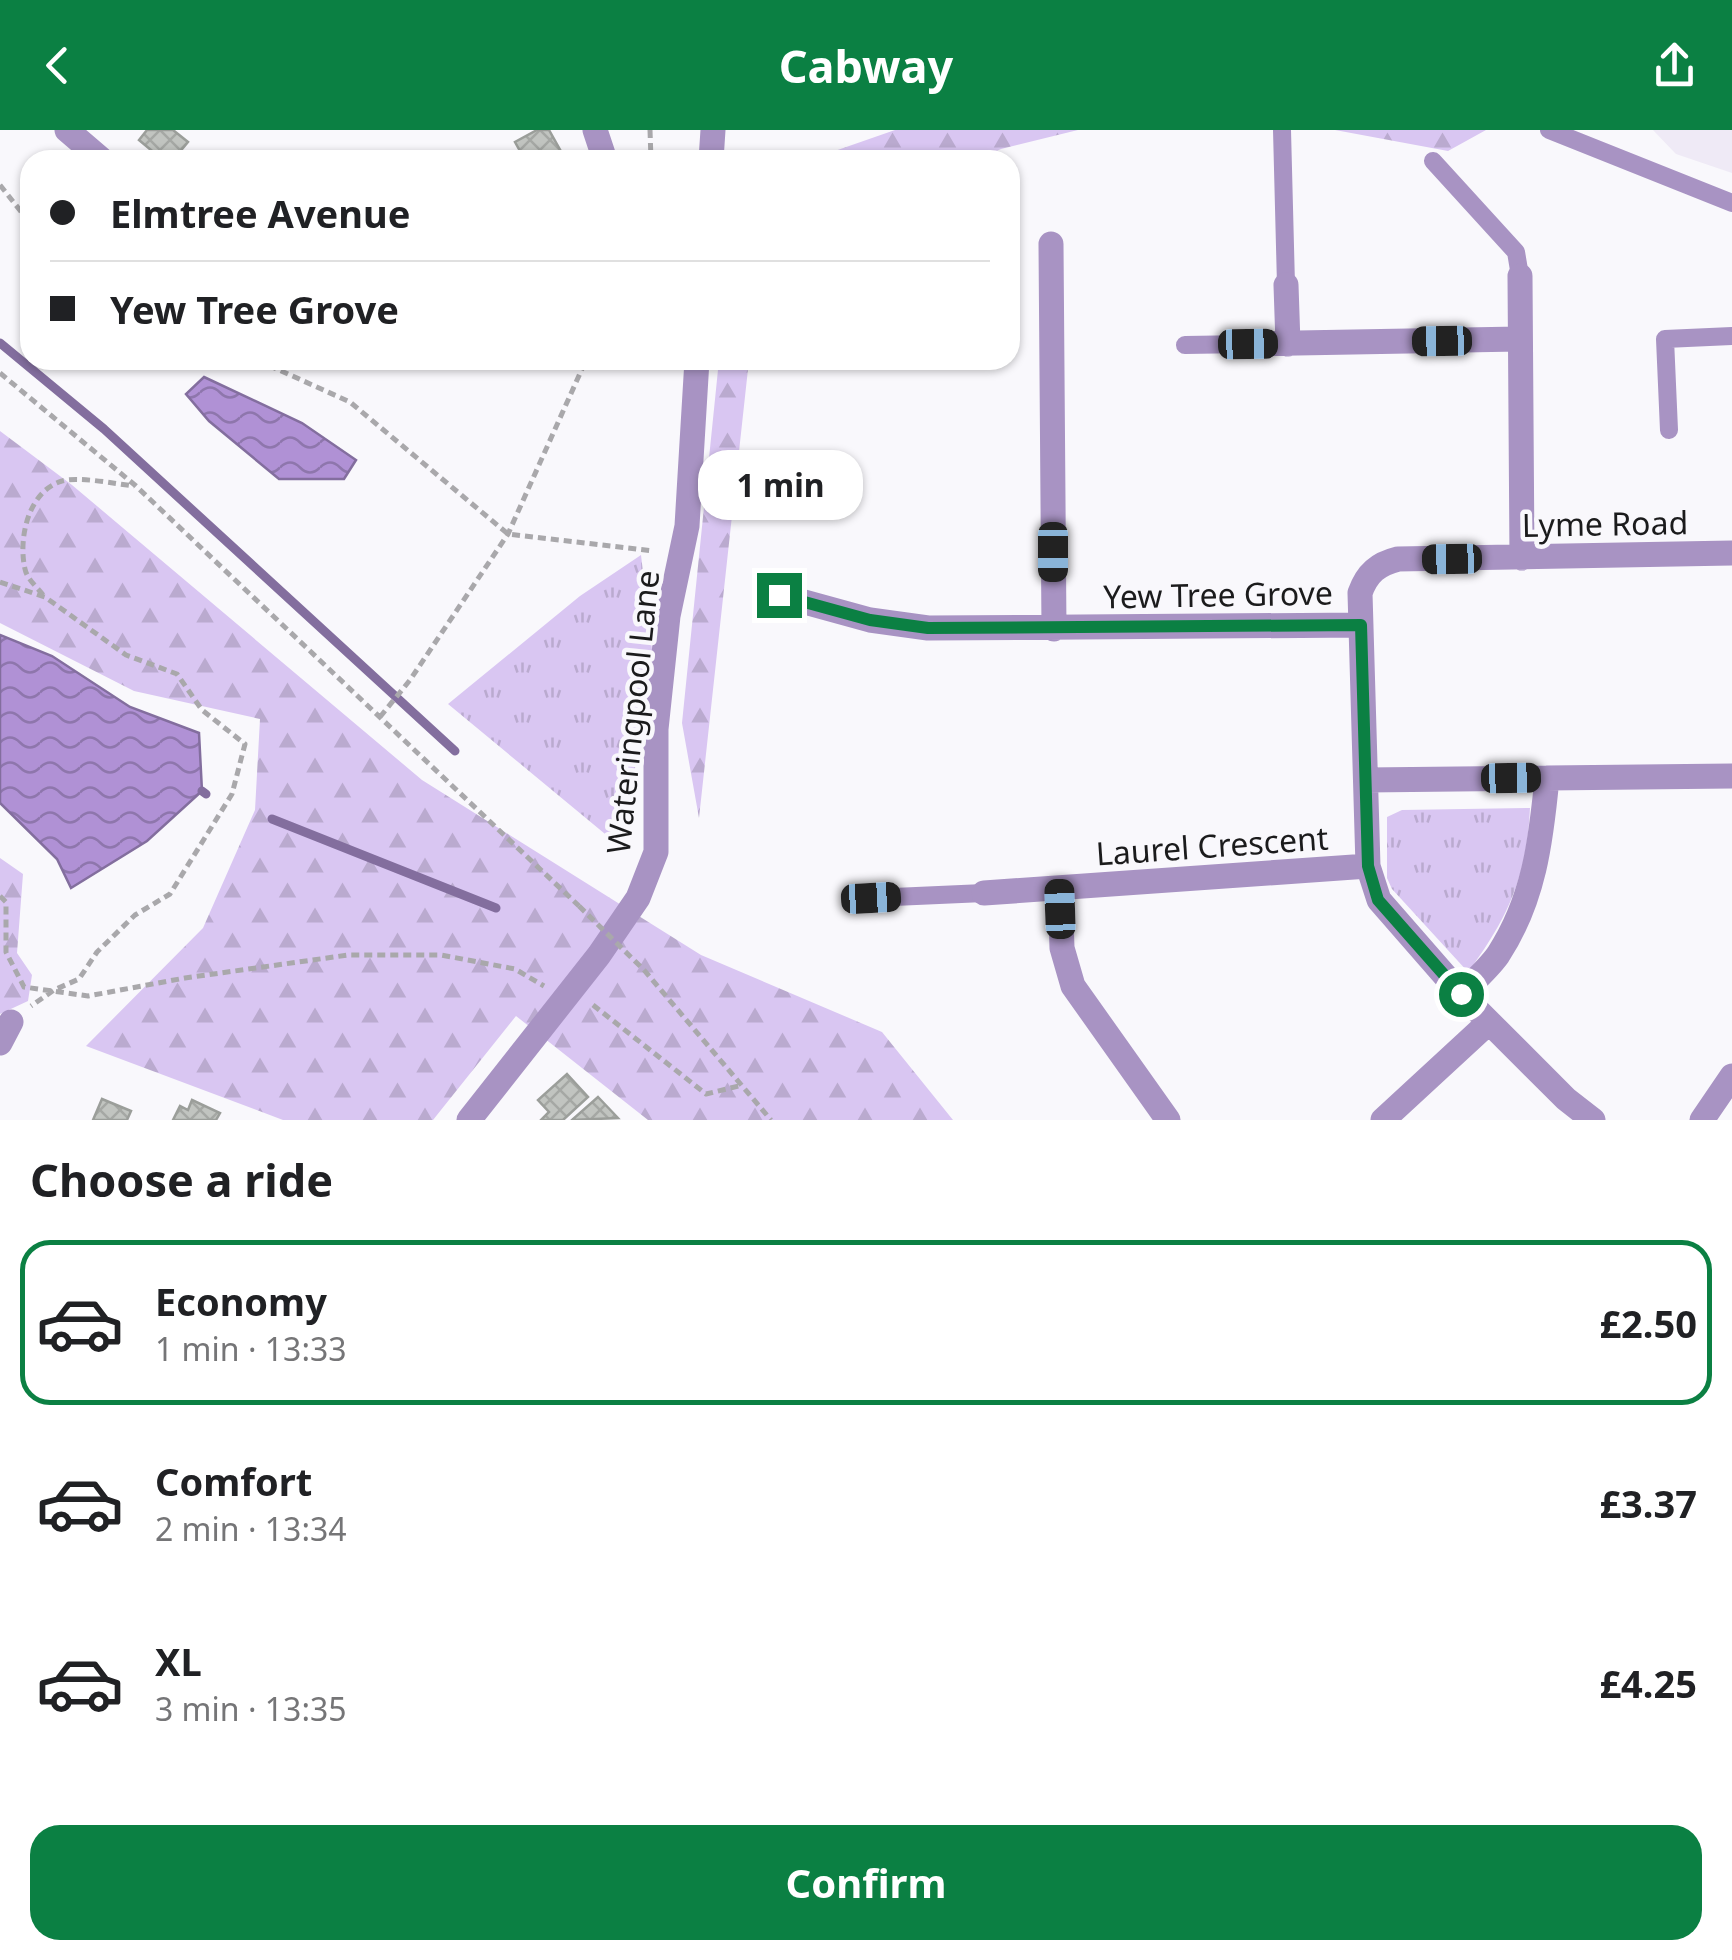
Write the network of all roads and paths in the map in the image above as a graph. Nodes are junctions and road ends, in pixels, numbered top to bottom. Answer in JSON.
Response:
{"nodes":[{"id":1,"x":67,"y":130,"type":"edge"},
{"id":2,"x":1282,"y":130,"type":"edge"},
{"id":3,"x":1549,"y":130,"type":"edge"},
{"id":4,"x":90,"y":150,"type":"edge"},
{"id":5,"x":1433,"y":161,"type":"dead end"},
{"id":6,"x":0,"y":185,"type":"edge"},
{"id":7,"x":1732,"y":203,"type":"edge"},
{"id":8,"x":20,"y":210,"type":"edge"},
{"id":9,"x":1051,"y":244,"type":"dead end"},
{"id":10,"x":1520,"y":276,"type":"joint"},
{"id":11,"x":1286,"y":286,"type":"joint"},
{"id":12,"x":1732,"y":336,"type":"edge"},
{"id":13,"x":1520,"y":339,"type":"junction"},
{"id":14,"x":1248,"y":344,"type":"joint"},
{"id":15,"x":1288,"y":344,"type":"junction"},
{"id":16,"x":1185,"y":345,"type":"dead end"},
{"id":17,"x":279,"y":370,"type":"edge"},
{"id":18,"x":582,"y":370,"type":"edge"},
{"id":19,"x":696,"y":370,"type":"edge"},
{"id":20,"x":0,"y":373,"type":"edge"},
{"id":21,"x":1669,"y":430,"type":"dead end"},
{"id":22,"x":136,"y":486,"type":"junction"},
{"id":23,"x":508,"y":534,"type":"junction"},
{"id":24,"x":1732,"y":553,"type":"edge"},
{"id":25,"x":681,"y":554,"type":"junction"},
{"id":26,"x":1522,"y":558,"type":"junction"},
{"id":27,"x":0,"y":582,"type":"edge"},
{"id":28,"x":779,"y":595,"type":"dead end"},
{"id":29,"x":45,"y":597,"type":"junction"},
{"id":30,"x":1361,"y":625,"type":"junction"},
{"id":31,"x":1054,"y":629,"type":"junction"},
{"id":32,"x":380,"y":717,"type":"junction"},
{"id":33,"x":1732,"y":776,"type":"edge"},
{"id":34,"x":1547,"y":778,"type":"junction"},
{"id":35,"x":1366,"y":780,"type":"junction"},
{"id":36,"x":1368,"y":866,"type":"junction"},
{"id":37,"x":1060,"y":888,"type":"junction"},
{"id":38,"x":984,"y":893,"type":"joint"},
{"id":39,"x":0,"y":896,"type":"edge"},
{"id":40,"x":871,"y":898,"type":"dead end"},
{"id":41,"x":54,"y":990,"type":"junction"},
{"id":42,"x":1461,"y":994,"type":"junction"},
{"id":43,"x":565,"y":996,"type":"junction"},
{"id":44,"x":1488,"y":1024,"type":"junction"},
{"id":45,"x":6,"y":1033,"type":"edge"},
{"id":46,"x":1732,"y":1076,"type":"edge"},
{"id":47,"x":744,"y":1085,"type":"junction"},
{"id":48,"x":469,"y":1120,"type":"edge"},
{"id":49,"x":772,"y":1120,"type":"edge"},
{"id":50,"x":1168,"y":1120,"type":"edge"},
{"id":51,"x":1383,"y":1120,"type":"edge"},
{"id":52,"x":1593,"y":1120,"type":"edge"},
{"id":53,"x":1702,"y":1120,"type":"edge"}],
"edges":[{"from":1,"to":4,"type":"street"},
{"from":2,"to":11,"type":"lane"},
{"from":3,"to":7,"type":"lane"},
{"from":5,"to":10,"type":"lane"},
{"from":6,"to":8,"type":"path"},
{"from":9,"to":31,"type":"street"},
{"from":10,"to":13,"type":"street"},
{"from":11,"to":15,"type":"street"},
{"from":12,"to":21,"type":"lane"},
{"from":13,"to":15,"type":"street"},
{"from":13,"to":26,"type":"street"},
{"from":14,"to":15,"type":"street"},
{"from":14,"to":16,"type":"lane"},
{"from":17,"to":23,"type":"path"},
{"from":18,"to":23,"type":"path"},
{"from":19,"to":25,"type":"street","name":"Wateringpool Lane"},
{"from":20,"to":22,"type":"path"},
{"from":22,"to":29,"type":"path"},
{"from":22,"to":32,"type":"path"},
{"from":23,"to":25,"type":"path"},
{"from":23,"to":32,"type":"path"},
{"from":24,"to":26,"type":"street","name":"Lyme Road"},
{"from":25,"to":43,"type":"street","name":"Wateringpool Lane"},
{"from":26,"to":30,"type":"street","name":"Lyme Road"},
{"from":27,"to":29,"type":"path"},
{"from":28,"to":31,"type":"street","name":"Yew Tree Grove"},
{"from":29,"to":41,"type":"path"},
{"from":30,"to":31,"type":"street","name":"Yew Tree Grove"},
{"from":30,"to":35,"type":"street"},
{"from":32,"to":47,"type":"path","bridge":true},
{"from":33,"to":34,"type":"street"},
{"from":34,"to":35,"type":"street"},
{"from":34,"to":42,"type":"street"},
{"from":35,"to":36,"type":"street"},
{"from":36,"to":37,"type":"street","name":"Laurel Crescent"},
{"from":36,"to":42,"type":"street"},
{"from":37,"to":38,"type":"street","name":"Laurel Crescent"},
{"from":37,"to":50,"type":"street","name":"Laurel Crescent"},
{"from":38,"to":40,"type":"lane"},
{"from":39,"to":41,"type":"path"},
{"from":41,"to":43,"type":"path"},
{"from":41,"to":45,"type":"path"},
{"from":42,"to":44,"type":"street"},
{"from":43,"to":47,"type":"path"},
{"from":43,"to":48,"type":"street","name":"Wateringpool Lane"},
{"from":44,"to":51,"type":"street"},
{"from":44,"to":52,"type":"street"},
{"from":46,"to":53,"type":"street"},
{"from":47,"to":49,"type":"path"}]}
